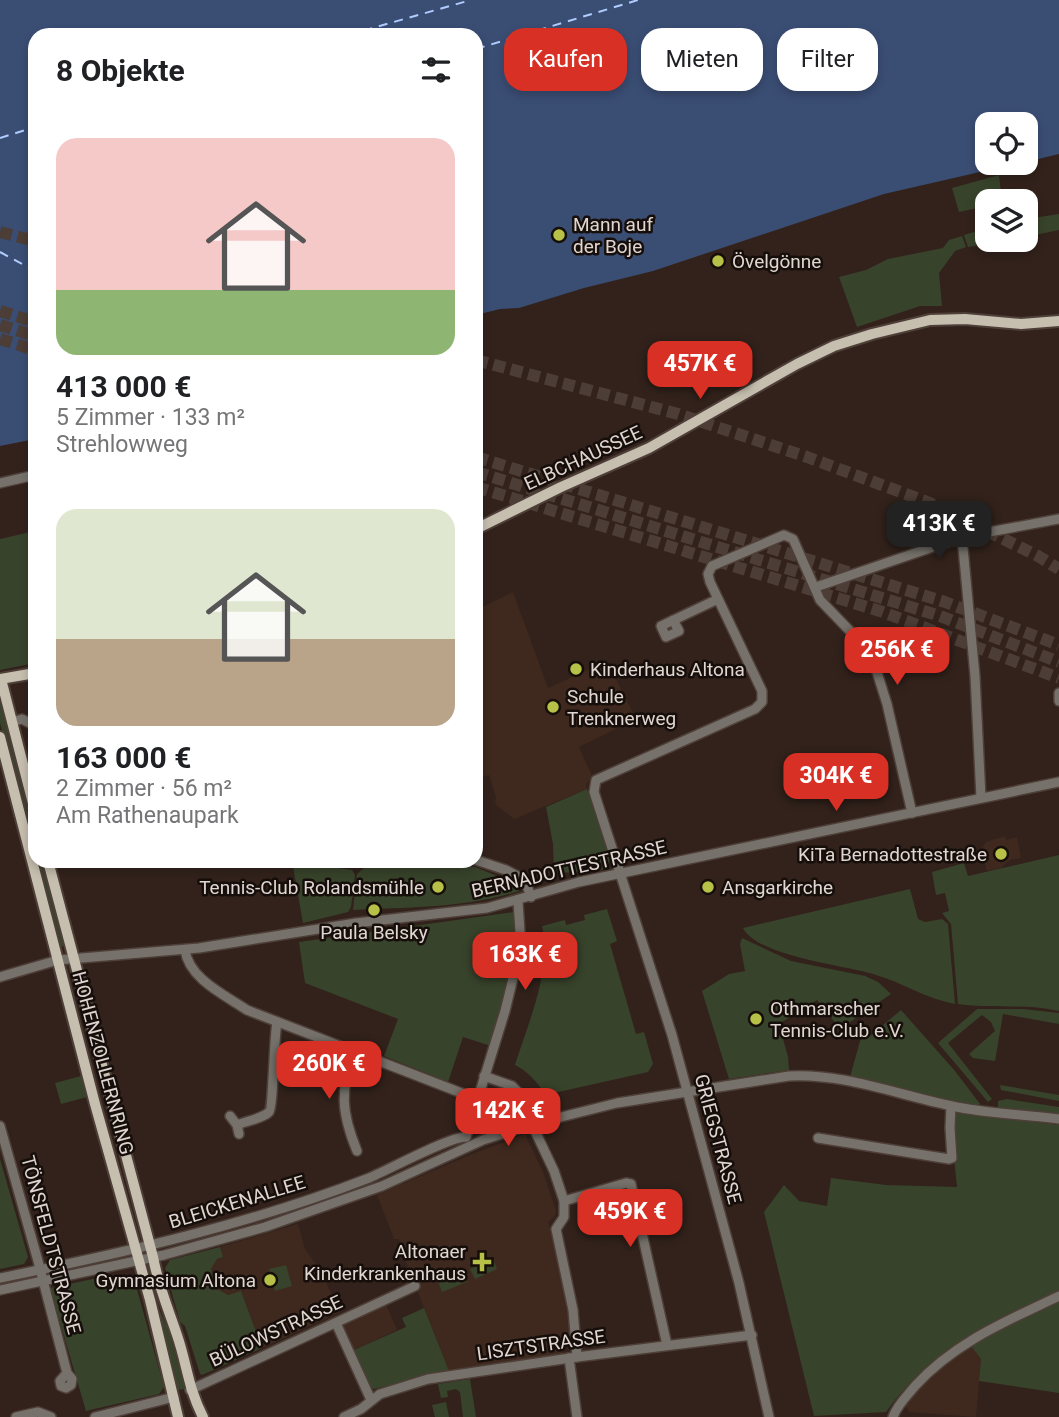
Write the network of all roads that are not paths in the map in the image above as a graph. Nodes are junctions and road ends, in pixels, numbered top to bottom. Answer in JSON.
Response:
{"nodes":[{"id":1,"x":1058,"y":324,"type":"edge"},
{"id":2,"x":28,"y":477,"type":"edge"},
{"id":3,"x":0,"y":483,"type":"edge"},
{"id":4,"x":1059,"y":519,"type":"edge"},
{"id":5,"x":483,"y":526,"type":"edge"},
{"id":6,"x":962,"y":537,"type":"junction"},
{"id":7,"x":816,"y":587,"type":"junction"},
{"id":8,"x":718,"y":599,"type":"junction"},
{"id":9,"x":673,"y":620,"type":"dead end"},
{"id":10,"x":28,"y":674,"type":"edge"},
{"id":11,"x":0,"y":679,"type":"edge"},
{"id":12,"x":1059,"y":693,"type":"edge"},
{"id":13,"x":1059,"y":701,"type":"edge"},
{"id":14,"x":28,"y":722,"type":"edge"},
{"id":15,"x":12,"y":723,"type":"junction"},
{"id":16,"x":0,"y":737,"type":"edge"},
{"id":17,"x":1059,"y":782,"type":"edge"},
{"id":18,"x":28,"y":784,"type":"edge"},
{"id":19,"x":981,"y":798,"type":"junction"},
{"id":20,"x":912,"y":813,"type":"junction"},
{"id":21,"x":28,"y":845,"type":"edge"},
{"id":22,"x":483,"y":862,"type":"edge"},
{"id":23,"x":34,"y":868,"type":"edge"},
{"id":24,"x":50,"y":868,"type":"edge"},
{"id":25,"x":620,"y":875,"type":"junction"},
{"id":26,"x":531,"y":897,"type":"junction"},
{"id":27,"x":518,"y":902,"type":"junction"},
{"id":28,"x":185,"y":950,"type":"junction"},
{"id":29,"x":74,"y":959,"type":"junction"},
{"id":30,"x":58,"y":960,"type":"junction"},
{"id":31,"x":0,"y":977,"type":"edge"},
{"id":32,"x":277,"y":1022,"type":"junction"},
{"id":33,"x":354,"y":1051,"type":"junction"},
{"id":34,"x":484,"y":1076,"type":"junction"},
{"id":35,"x":687,"y":1093,"type":"junction"},
{"id":36,"x":477,"y":1099,"type":"junction"},
{"id":37,"x":951,"y":1106,"type":"junction"},
{"id":38,"x":230,"y":1116,"type":"dead end"},
{"id":39,"x":1059,"y":1119,"type":"edge"},
{"id":40,"x":533,"y":1124,"type":"junction"},
{"id":41,"x":0,"y":1126,"type":"edge"},
{"id":42,"x":818,"y":1138,"type":"dead end"},
{"id":43,"x":469,"y":1141,"type":"junction"},
{"id":44,"x":357,"y":1151,"type":"dead end"},
{"id":45,"x":564,"y":1200,"type":"junction"},
{"id":46,"x":150,"y":1245,"type":"junction"},
{"id":47,"x":135,"y":1248,"type":"junction"},
{"id":48,"x":153,"y":1257,"type":"junction"},
{"id":49,"x":139,"y":1260,"type":"junction"},
{"id":50,"x":40,"y":1270,"type":"junction"},
{"id":51,"x":0,"y":1278,"type":"edge"},
{"id":52,"x":43,"y":1281,"type":"junction"},
{"id":53,"x":415,"y":1286,"type":"dead end"},
{"id":54,"x":0,"y":1290,"type":"edge"},
{"id":55,"x":1059,"y":1296,"type":"edge"},
{"id":56,"x":336,"y":1323,"type":"junction"},
{"id":57,"x":752,"y":1335,"type":"junction"},
{"id":58,"x":667,"y":1345,"type":"junction"},
{"id":59,"x":573,"y":1358,"type":"junction"},
{"id":60,"x":67,"y":1373,"type":"dead end"},
{"id":61,"x":190,"y":1390,"type":"junction"},
{"id":62,"x":174,"y":1397,"type":"junction"},
{"id":63,"x":371,"y":1400,"type":"junction"},
{"id":64,"x":16,"y":1417,"type":"edge"},
{"id":65,"x":51,"y":1417,"type":"edge"},
{"id":66,"x":95,"y":1417,"type":"edge"},
{"id":67,"x":178,"y":1417,"type":"edge"},
{"id":68,"x":203,"y":1417,"type":"edge"},
{"id":69,"x":344,"y":1417,"type":"edge"},
{"id":70,"x":577,"y":1417,"type":"edge"},
{"id":71,"x":769,"y":1417,"type":"edge"},
{"id":72,"x":893,"y":1417,"type":"edge"}],
"edges":[{"from":1,"to":5,"type":"main road","name":"ELBCHAUSSEE"},
{"from":2,"to":3,"type":"street"},
{"from":4,"to":6,"type":"street"},
{"from":6,"to":7,"type":"street"},
{"from":6,"to":19,"type":"street"},
{"from":7,"to":8,"type":"street"},
{"from":7,"to":20,"type":"street"},
{"from":8,"to":9,"type":"street"},
{"from":8,"to":25,"type":"street","name":"GRIEGSTRASSE"},
{"from":10,"to":11,"type":"main road"},
{"from":11,"to":15,"type":"main road"},
{"from":12,"to":13,"type":"street"},
{"from":14,"to":15,"type":"street"},
{"from":15,"to":18,"type":"main road"},
{"from":16,"to":21,"type":"main road","name":"HOHENZOLLERNRING"},
{"from":17,"to":19,"type":"street","name":"BERNADOTTESTRASSE"},
{"from":19,"to":20,"type":"street","name":"BERNADOTTESTRASSE"},
{"from":20,"to":25,"type":"street","name":"BERNADOTTESTRASSE"},
{"from":22,"to":26,"type":"street"},
{"from":23,"to":30,"type":"main road","name":"HOHENZOLLERNRING"},
{"from":24,"to":29,"type":"main road","name":"HOHENZOLLERNRING"},
{"from":25,"to":26,"type":"street","name":"BERNADOTTESTRASSE"},
{"from":25,"to":35,"type":"street","name":"GRIEGSTRASSE"},
{"from":26,"to":27,"type":"street","name":"BERNADOTTESTRASSE"},
{"from":27,"to":28,"type":"street","name":"BERNADOTTESTRASSE"},
{"from":27,"to":34,"type":"street"},
{"from":28,"to":29,"type":"street","name":"BERNADOTTESTRASSE"},
{"from":28,"to":32,"type":"street"},
{"from":29,"to":30,"type":"street","name":"BERNADOTTESTRASSE"},
{"from":29,"to":46,"type":"main road","name":"HOHENZOLLERNRING"},
{"from":30,"to":31,"type":"street","name":"BERNADOTTESTRASSE"},
{"from":30,"to":47,"type":"main road","name":"HOHENZOLLERNRING"},
{"from":32,"to":33,"type":"street"},
{"from":32,"to":38,"type":"street"},
{"from":33,"to":36,"type":"street"},
{"from":33,"to":44,"type":"street"},
{"from":34,"to":36,"type":"street"},
{"from":34,"to":40,"type":"street"},
{"from":35,"to":37,"type":"street","name":"BLEICKENALLEE"},
{"from":35,"to":40,"type":"street","name":"BLEICKENALLEE"},
{"from":35,"to":57,"type":"street","name":"GRIEGSTRASSE"},
{"from":36,"to":43,"type":"street"},
{"from":37,"to":39,"type":"street","name":"BLEICKENALLEE"},
{"from":37,"to":42,"type":"street"},
{"from":40,"to":43,"type":"street","name":"BLEICKENALLEE"},
{"from":40,"to":45,"type":"street"},
{"from":41,"to":50,"type":"street","name":"TÖNSFELDTSTRASSE"},
{"from":43,"to":46,"type":"street","name":"BLEICKENALLEE"},
{"from":43,"to":48,"type":"street","name":"BLEICKENALLEE"},
{"from":45,"to":58,"type":"street"},
{"from":45,"to":59,"type":"street"},
{"from":46,"to":47,"type":"street","name":"BLEICKENALLEE"},
{"from":46,"to":48,"type":"main road","name":"HOHENZOLLERNRING"},
{"from":47,"to":49,"type":"main road","name":"HOHENZOLLERNRING"},
{"from":47,"to":50,"type":"street","name":"BLEICKENALLEE"},
{"from":48,"to":49,"type":"street","name":"BLEICKENALLEE"},
{"from":48,"to":61,"type":"main road","name":"HOHENZOLLERNRING"},
{"from":49,"to":52,"type":"street","name":"BLEICKENALLEE"},
{"from":49,"to":62,"type":"main road","name":"HOHENZOLLERNRING"},
{"from":50,"to":51,"type":"street","name":"BLEICKENALLEE"},
{"from":50,"to":52,"type":"street","name":"TÖNSFELDTSTRASSE"},
{"from":52,"to":54,"type":"street","name":"BLEICKENALLEE"},
{"from":52,"to":60,"type":"street","name":"TÖNSFELDTSTRASSE"},
{"from":53,"to":56,"type":"street","name":"BÜLOWSTRASSE"},
{"from":55,"to":72,"type":"street"},
{"from":56,"to":61,"type":"street","name":"BÜLOWSTRASSE"},
{"from":56,"to":63,"type":"street"},
{"from":57,"to":58,"type":"street","name":"LISZTSTRASSE"},
{"from":57,"to":71,"type":"street","name":"GRIEGSTRASSE"},
{"from":58,"to":59,"type":"street","name":"LISZTSTRASSE"},
{"from":59,"to":63,"type":"street","name":"LISZTSTRASSE"},
{"from":59,"to":70,"type":"street"},
{"from":61,"to":62,"type":"main road"},
{"from":61,"to":68,"type":"main road","name":"HOHENZOLLERNRING"},
{"from":62,"to":66,"type":"street"},
{"from":62,"to":67,"type":"main road","name":"HOHENZOLLERNRING"},
{"from":63,"to":69,"type":"street","name":"LISZTSTRASSE"},
{"from":64,"to":65,"type":"street"}]}
